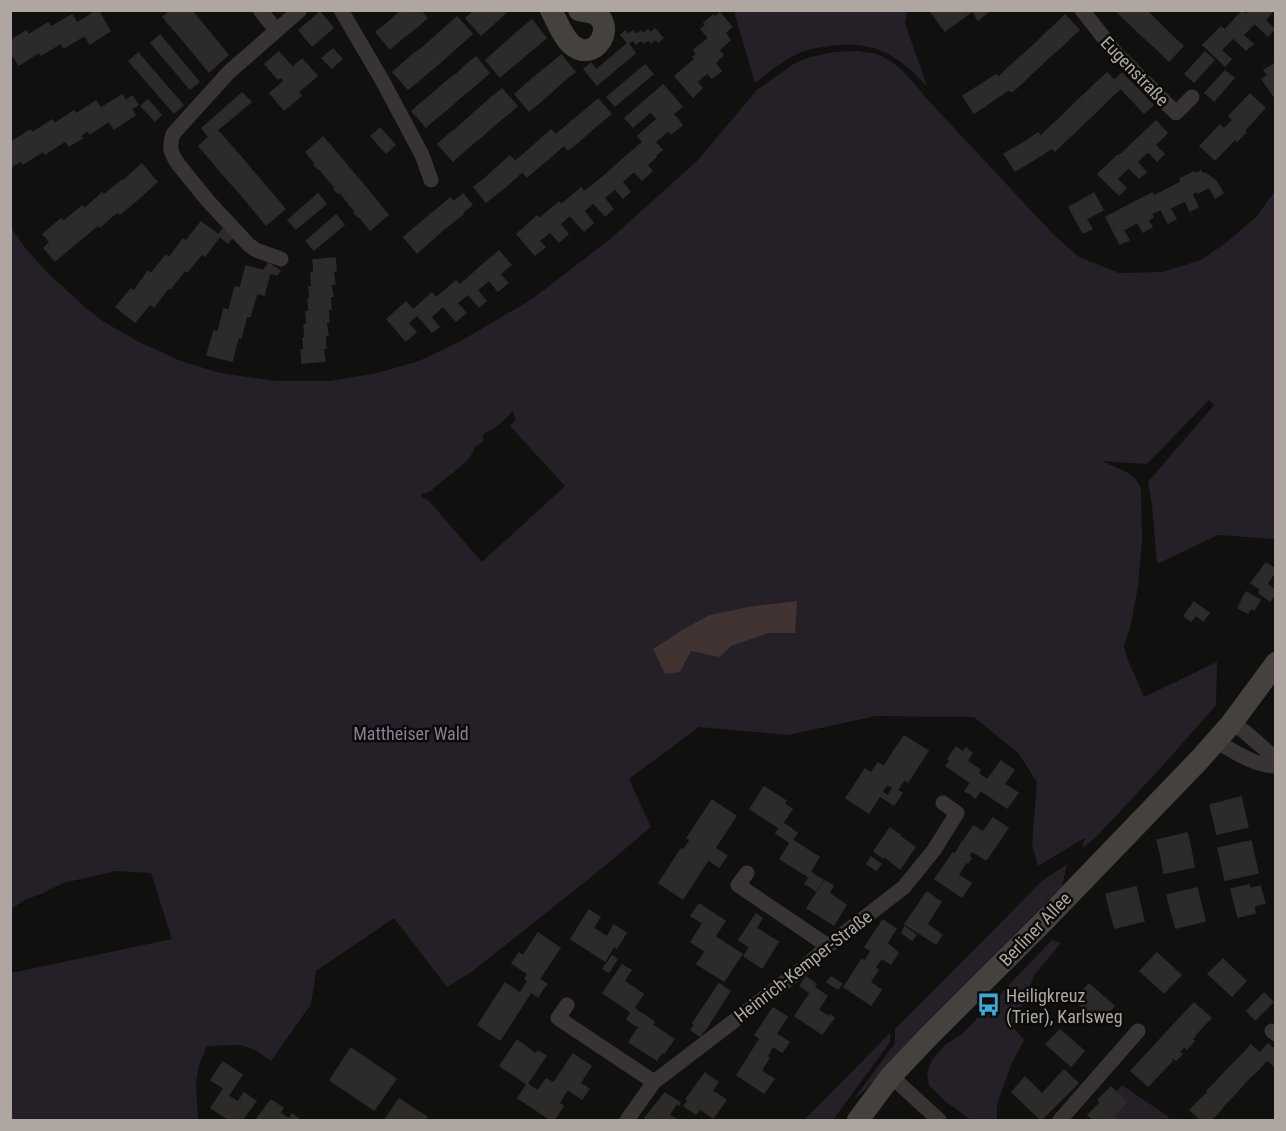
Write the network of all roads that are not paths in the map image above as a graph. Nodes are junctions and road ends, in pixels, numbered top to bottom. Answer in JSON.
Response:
{"nodes":[{"id":1,"x":260,"y":10,"type":"edge"},
{"id":2,"x":300,"y":10,"type":"edge"},
{"id":3,"x":341,"y":10,"type":"edge"},
{"id":4,"x":551,"y":10,"type":"edge"},
{"id":5,"x":579,"y":10,"type":"edge"},
{"id":6,"x":1082,"y":10,"type":"edge"},
{"id":7,"x":276,"y":30,"type":"junction"},
{"id":8,"x":1192,"y":97,"type":"dead end"},
{"id":9,"x":431,"y":180,"type":"dead end"},
{"id":10,"x":281,"y":259,"type":"dead end"},
{"id":11,"x":1275,"y":663,"type":"edge"},
{"id":12,"x":1231,"y":724,"type":"junction"},
{"id":13,"x":1216,"y":741,"type":"junction"},
{"id":14,"x":1275,"y":759,"type":"edge"},
{"id":15,"x":1275,"y":766,"type":"edge"},
{"id":16,"x":943,"y":803,"type":"dead end"},
{"id":17,"x":747,"y":873,"type":"dead end"},
{"id":18,"x":828,"y":946,"type":"junction"},
{"id":19,"x":567,"y":1005,"type":"dead end"},
{"id":20,"x":1138,"y":1031,"type":"dead end"},
{"id":21,"x":891,"y":1076,"type":"junction"},
{"id":22,"x":654,"y":1082,"type":"junction"},
{"id":23,"x":627,"y":1120,"type":"edge"},
{"id":24,"x":858,"y":1120,"type":"edge"},
{"id":25,"x":939,"y":1120,"type":"edge"},
{"id":26,"x":1060,"y":1120,"type":"edge"}],
"edges":[{"from":1,"to":7,"type":"street"},
{"from":2,"to":7,"type":"street"},
{"from":3,"to":9,"type":"street"},
{"from":4,"to":5,"type":"street"},
{"from":6,"to":8,"type":"street","name":"Eugenstraße"},
{"from":7,"to":10,"type":"street"},
{"from":11,"to":12,"type":"street","name":"Berliner Allee"},
{"from":12,"to":13,"type":"street","name":"Berliner Allee"},
{"from":12,"to":14,"type":"street"},
{"from":13,"to":15,"type":"street"},
{"from":13,"to":21,"type":"street","name":"Berliner Allee"},
{"from":16,"to":18,"type":"street","name":"Heinrich-Kemper-Straße"},
{"from":17,"to":18,"type":"street"},
{"from":18,"to":22,"type":"street","name":"Heinrich-Kemper-Straße"},
{"from":19,"to":22,"type":"street"},
{"from":20,"to":26,"type":"street"},
{"from":21,"to":24,"type":"street","name":"Berliner Allee"},
{"from":21,"to":25,"type":"street"},
{"from":22,"to":23,"type":"street","name":"Heinrich-Kemper-Straße"}]}
